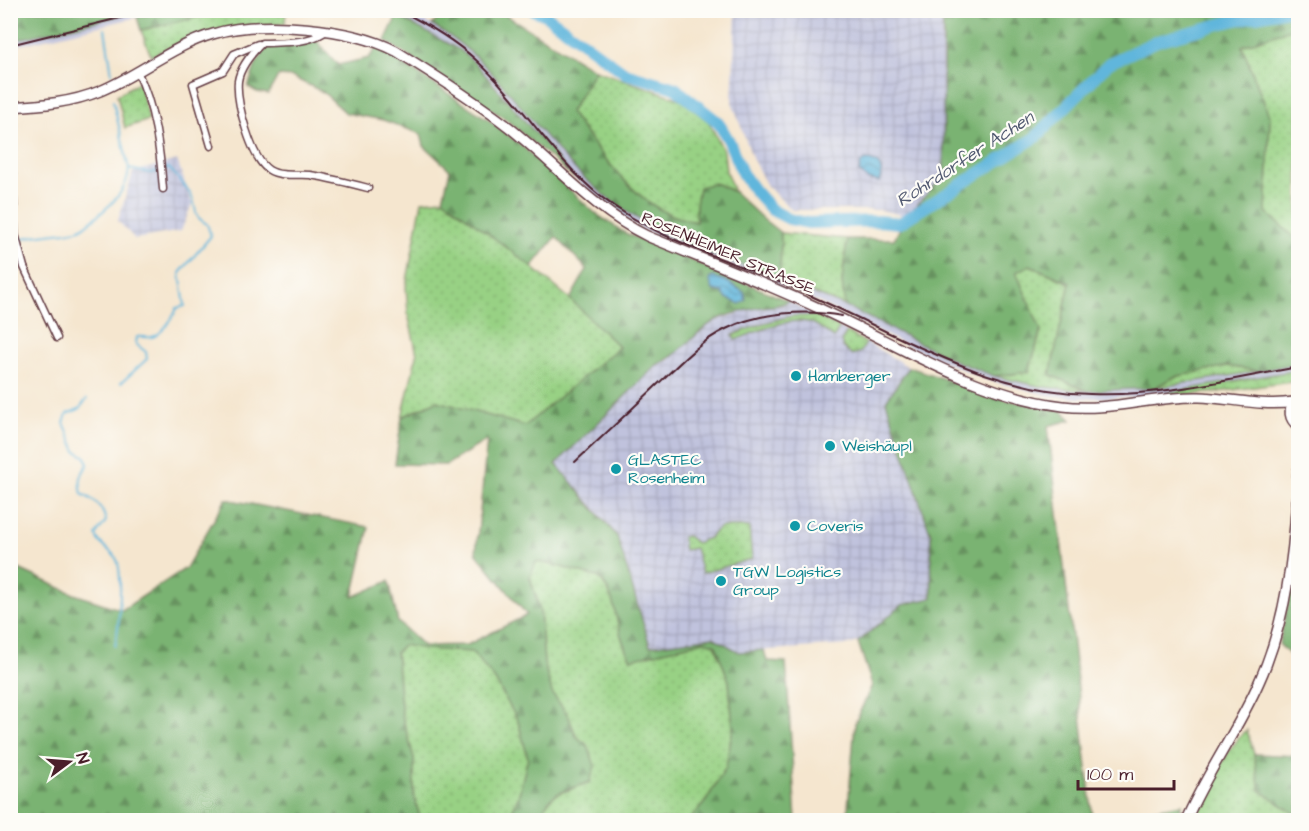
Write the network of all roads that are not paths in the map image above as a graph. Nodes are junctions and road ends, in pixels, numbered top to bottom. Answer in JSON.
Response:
{"nodes":[{"id":1,"x":325,"y":32,"type":"junction"},
{"id":2,"x":262,"y":43,"type":"junction"},
{"id":3,"x":138,"y":71,"type":"junction"},
{"id":4,"x":10,"y":109,"type":"edge"},
{"id":5,"x":11,"y":127,"type":"edge"},
{"id":6,"x":211,"y":146,"type":"dead end"},
{"id":7,"x":368,"y":188,"type":"dead end"},
{"id":8,"x":163,"y":189,"type":"dead end"},
{"id":9,"x":57,"y":338,"type":"dead end"},
{"id":10,"x":1296,"y":401,"type":"edge"},
{"id":11,"x":1275,"y":405,"type":"junction"},
{"id":12,"x":1295,"y":421,"type":"edge"},
{"id":13,"x":1299,"y":436,"type":"edge"},
{"id":14,"x":1299,"y":471,"type":"edge"},
{"id":15,"x":1186,"y":820,"type":"edge"}],
"edges":[{"from":1,"to":2,"type":"street"},
{"from":1,"to":3,"type":"main road","name":"ROSENHEIMER STRASSE"},
{"from":1,"to":11,"type":"main road","name":"ROSENHEIMER STRASSE"},
{"from":2,"to":6,"type":"street"},
{"from":2,"to":7,"type":"street"},
{"from":3,"to":4,"type":"main road","name":"ROSENHEIMER STRASSE"},
{"from":3,"to":8,"type":"street"},
{"from":4,"to":5,"type":"street"},
{"from":5,"to":9,"type":"street"},
{"from":10,"to":11,"type":"main road","name":"ROSENHEIMER STRASSE"},
{"from":10,"to":12,"type":"main road"},
{"from":11,"to":12,"type":"main road","name":"ROSENHEIMER STRASSE"},
{"from":12,"to":13,"type":"main road"},
{"from":14,"to":15,"type":"main road"}]}
